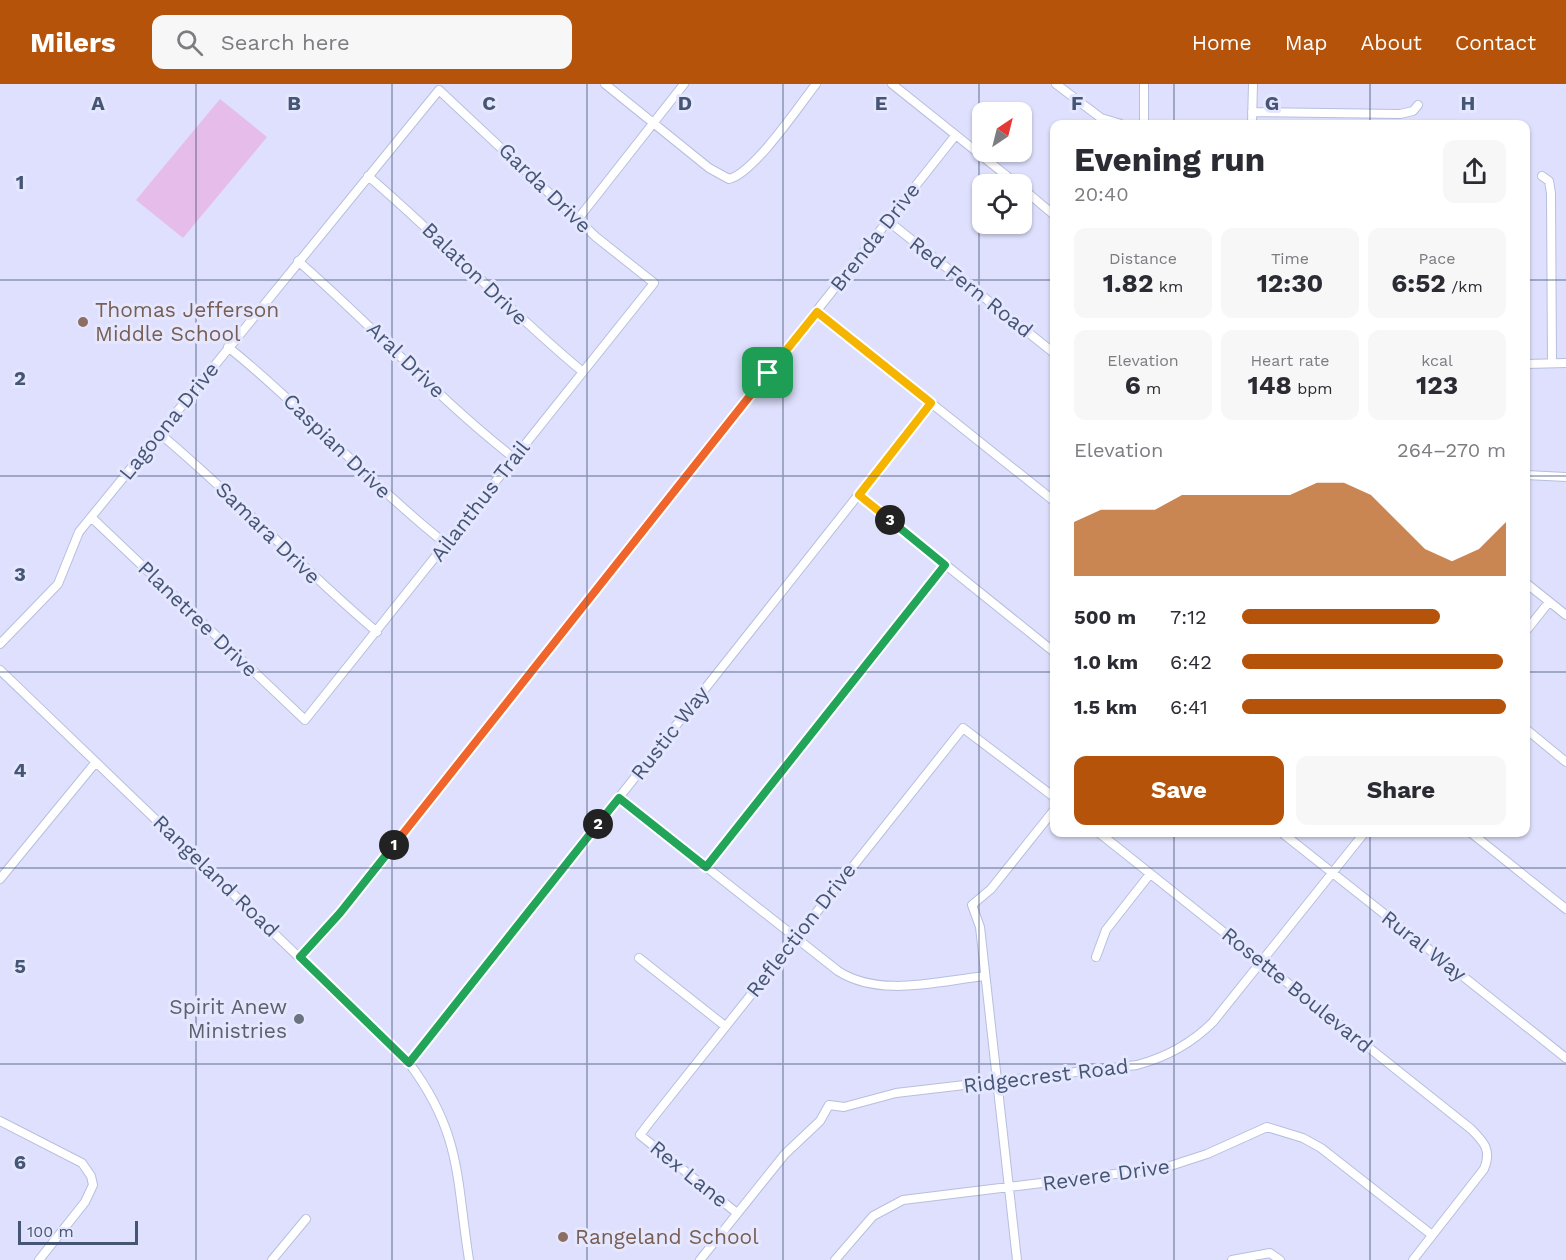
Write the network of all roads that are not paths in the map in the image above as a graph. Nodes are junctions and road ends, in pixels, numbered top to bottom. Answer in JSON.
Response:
{"nodes":[{"id":1,"x":605,"y":84,"type":"edge"},
{"id":2,"x":684,"y":84,"type":"edge"},
{"id":3,"x":816,"y":84,"type":"edge"},
{"id":4,"x":892,"y":84,"type":"edge"},
{"id":5,"x":1056,"y":84,"type":"edge"},
{"id":6,"x":1144,"y":84,"type":"edge"},
{"id":7,"x":1253,"y":84,"type":"edge"},
{"id":8,"x":439,"y":90,"type":"joint"},
{"id":9,"x":1418,"y":105,"type":"dead end"},
{"id":10,"x":1252,"y":112,"type":"junction"},
{"id":11,"x":1108,"y":120,"type":"edge"},
{"id":12,"x":1144,"y":120,"type":"edge"},
{"id":13,"x":1252,"y":120,"type":"edge"},
{"id":14,"x":653,"y":123,"type":"junction"},
{"id":15,"x":956,"y":135,"type":"junction"},
{"id":16,"x":1005,"y":174,"type":"edge"},
{"id":17,"x":368,"y":176,"type":"junction"},
{"id":18,"x":1542,"y":176,"type":"dead end"},
{"id":19,"x":1032,"y":196,"type":"edge"},
{"id":20,"x":1050,"y":212,"type":"edge"},
{"id":21,"x":578,"y":219,"type":"junction"},
{"id":22,"x":888,"y":221,"type":"junction"},
{"id":23,"x":298,"y":261,"type":"junction"},
{"id":24,"x":654,"y":283,"type":"joint"},
{"id":25,"x":817,"y":312,"type":"junction"},
{"id":26,"x":228,"y":347,"type":"junction"},
{"id":27,"x":1050,"y":350,"type":"edge"},
{"id":28,"x":1552,"y":363,"type":"junction"},
{"id":29,"x":1566,"y":363,"type":"edge"},
{"id":30,"x":1530,"y":364,"type":"edge"},
{"id":31,"x":583,"y":372,"type":"junction"},
{"id":32,"x":931,"y":403,"type":"junction"},
{"id":33,"x":159,"y":433,"type":"junction"},
{"id":34,"x":514,"y":458,"type":"junction"},
{"id":35,"x":1530,"y":475,"type":"edge"},
{"id":36,"x":1566,"y":477,"type":"edge"},
{"id":37,"x":859,"y":495,"type":"junction"},
{"id":38,"x":1050,"y":498,"type":"edge"},
{"id":39,"x":91,"y":518,"type":"junction"},
{"id":40,"x":446,"y":544,"type":"junction"},
{"id":41,"x":945,"y":565,"type":"junction"},
{"id":42,"x":1530,"y":586,"type":"edge"},
{"id":43,"x":1549,"y":602,"type":"junction"},
{"id":44,"x":1566,"y":615,"type":"edge"},
{"id":45,"x":1530,"y":626,"type":"edge"},
{"id":46,"x":377,"y":632,"type":"junction"},
{"id":47,"x":0,"y":644,"type":"edge"},
{"id":48,"x":1050,"y":649,"type":"edge"},
{"id":49,"x":0,"y":670,"type":"edge"},
{"id":50,"x":305,"y":720,"type":"joint"},
{"id":51,"x":1530,"y":732,"type":"edge"},
{"id":52,"x":96,"y":762,"type":"junction"},
{"id":53,"x":1566,"y":762,"type":"edge"},
{"id":54,"x":1050,"y":794,"type":"edge"},
{"id":55,"x":619,"y":798,"type":"junction"},
{"id":56,"x":1050,"y":815,"type":"edge"},
{"id":57,"x":1104,"y":837,"type":"edge"},
{"id":58,"x":1287,"y":837,"type":"edge"},
{"id":59,"x":1361,"y":837,"type":"edge"},
{"id":60,"x":1476,"y":837,"type":"edge"},
{"id":61,"x":706,"y":867,"type":"junction"},
{"id":62,"x":1332,"y":873,"type":"junction"},
{"id":63,"x":1150,"y":874,"type":"junction"},
{"id":64,"x":0,"y":879,"type":"edge"},
{"id":65,"x":1566,"y":909,"type":"edge"},
{"id":66,"x":795,"y":937,"type":"junction"},
{"id":67,"x":300,"y":957,"type":"junction"},
{"id":68,"x":1096,"y":957,"type":"dead end"},
{"id":69,"x":639,"y":958,"type":"dead end"},
{"id":70,"x":1262,"y":962,"type":"junction"},
{"id":71,"x":985,"y":976,"type":"junction"},
{"id":72,"x":725,"y":1026,"type":"junction"},
{"id":73,"x":1566,"y":1058,"type":"edge"},
{"id":74,"x":409,"y":1063,"type":"junction"},
{"id":75,"x":997,"y":1082,"type":"junction"},
{"id":76,"x":0,"y":1121,"type":"edge"},
{"id":77,"x":640,"y":1135,"type":"joint"},
{"id":78,"x":1009,"y":1187,"type":"junction"},
{"id":79,"x":736,"y":1213,"type":"junction"},
{"id":80,"x":306,"y":1219,"type":"dead end"},
{"id":81,"x":1432,"y":1235,"type":"junction"},
{"id":82,"x":39,"y":1260,"type":"edge"},
{"id":83,"x":272,"y":1260,"type":"edge"},
{"id":84,"x":469,"y":1260,"type":"edge"},
{"id":85,"x":700,"y":1260,"type":"edge"},
{"id":86,"x":836,"y":1260,"type":"edge"},
{"id":87,"x":1017,"y":1260,"type":"edge"},
{"id":88,"x":1232,"y":1260,"type":"edge"},
{"id":89,"x":1280,"y":1260,"type":"edge"},
{"id":90,"x":1413,"y":1260,"type":"edge"}],
"edges":[{"from":1,"to":14,"type":"street"},
{"from":2,"to":14,"type":"street"},
{"from":3,"to":14,"type":"street"},
{"from":4,"to":15,"type":"street"},
{"from":5,"to":11,"type":"street"},
{"from":6,"to":12,"type":"street"},
{"from":7,"to":10,"type":"street"},
{"from":8,"to":17,"type":"street","name":"Lagoona Drive"},
{"from":8,"to":21,"type":"street","name":"Garda Drive"},
{"from":9,"to":10,"type":"street"},
{"from":10,"to":13,"type":"street"},
{"from":14,"to":21,"type":"street"},
{"from":15,"to":16,"type":"street"},
{"from":15,"to":22,"type":"street","name":"Brenda Drive"},
{"from":17,"to":23,"type":"street","name":"Lagoona Drive"},
{"from":17,"to":31,"type":"street","name":"Balaton Drive"},
{"from":18,"to":28,"type":"street"},
{"from":19,"to":20,"type":"street"},
{"from":21,"to":24,"type":"street","name":"Garda Drive"},
{"from":22,"to":25,"type":"street","name":"Brenda Drive"},
{"from":22,"to":27,"type":"street","name":"Red Fern Road"},
{"from":23,"to":26,"type":"street","name":"Lagoona Drive"},
{"from":23,"to":34,"type":"street","name":"Aral Drive"},
{"from":24,"to":31,"type":"street","name":"Ailanthus Trail"},
{"from":25,"to":32,"type":"street"},
{"from":25,"to":67,"type":"street","name":"Brenda Drive"},
{"from":26,"to":33,"type":"street","name":"Lagoona Drive"},
{"from":26,"to":40,"type":"street","name":"Caspian Drive"},
{"from":28,"to":29,"type":"street"},
{"from":28,"to":30,"type":"street"},
{"from":31,"to":34,"type":"street","name":"Ailanthus Trail"},
{"from":32,"to":37,"type":"street","name":"Rustic Way"},
{"from":32,"to":38,"type":"street"},
{"from":33,"to":39,"type":"street","name":"Lagoona Drive"},
{"from":33,"to":46,"type":"street","name":"Samara Drive"},
{"from":34,"to":40,"type":"street","name":"Ailanthus Trail"},
{"from":35,"to":36,"type":"street"},
{"from":37,"to":41,"type":"street"},
{"from":37,"to":55,"type":"street","name":"Rustic Way"},
{"from":39,"to":47,"type":"street","name":"Lagoona Drive"},
{"from":39,"to":50,"type":"street","name":"Planetree Drive"},
{"from":40,"to":46,"type":"street","name":"Ailanthus Trail"},
{"from":41,"to":48,"type":"street"},
{"from":41,"to":61,"type":"street"},
{"from":42,"to":43,"type":"street"},
{"from":43,"to":44,"type":"street"},
{"from":43,"to":45,"type":"street"},
{"from":46,"to":50,"type":"street","name":"Ailanthus Trail"},
{"from":49,"to":52,"type":"street","name":"Rangeland Road"},
{"from":51,"to":53,"type":"street"},
{"from":52,"to":64,"type":"street"},
{"from":52,"to":67,"type":"street","name":"Rangeland Road"},
{"from":54,"to":66,"type":"street","name":"Reflection Drive"},
{"from":55,"to":61,"type":"street"},
{"from":55,"to":74,"type":"street","name":"Rustic Way"},
{"from":56,"to":71,"type":"street"},
{"from":57,"to":63,"type":"street","name":"Rosette Boulevard"},
{"from":58,"to":62,"type":"street","name":"Rural Way"},
{"from":59,"to":62,"type":"street","name":"Ridgecrest Road"},
{"from":60,"to":65,"type":"street"},
{"from":61,"to":66,"type":"street"},
{"from":62,"to":70,"type":"street","name":"Ridgecrest Road"},
{"from":62,"to":73,"type":"street","name":"Rural Way"},
{"from":63,"to":68,"type":"street"},
{"from":63,"to":70,"type":"street","name":"Rosette Boulevard"},
{"from":66,"to":71,"type":"street"},
{"from":66,"to":72,"type":"street","name":"Reflection Drive"},
{"from":67,"to":74,"type":"street","name":"Rangeland Road"},
{"from":69,"to":72,"type":"street"},
{"from":70,"to":75,"type":"street","name":"Ridgecrest Road"},
{"from":70,"to":81,"type":"street","name":"Rosette Boulevard"},
{"from":71,"to":75,"type":"street"},
{"from":72,"to":77,"type":"street","name":"Reflection Drive"},
{"from":74,"to":84,"type":"street","name":"Rangeland Road"},
{"from":75,"to":78,"type":"street"},
{"from":75,"to":79,"type":"street","name":"Ridgecrest Road"},
{"from":76,"to":82,"type":"street"},
{"from":77,"to":79,"type":"street","name":"Rex Lane"},
{"from":78,"to":81,"type":"street","name":"Revere Drive"},
{"from":78,"to":86,"type":"street","name":"Revere Drive"},
{"from":78,"to":87,"type":"street"},
{"from":79,"to":85,"type":"street","name":"Ridgecrest Road"},
{"from":80,"to":83,"type":"street"},
{"from":81,"to":90,"type":"street"},
{"from":88,"to":89,"type":"street"}]}
